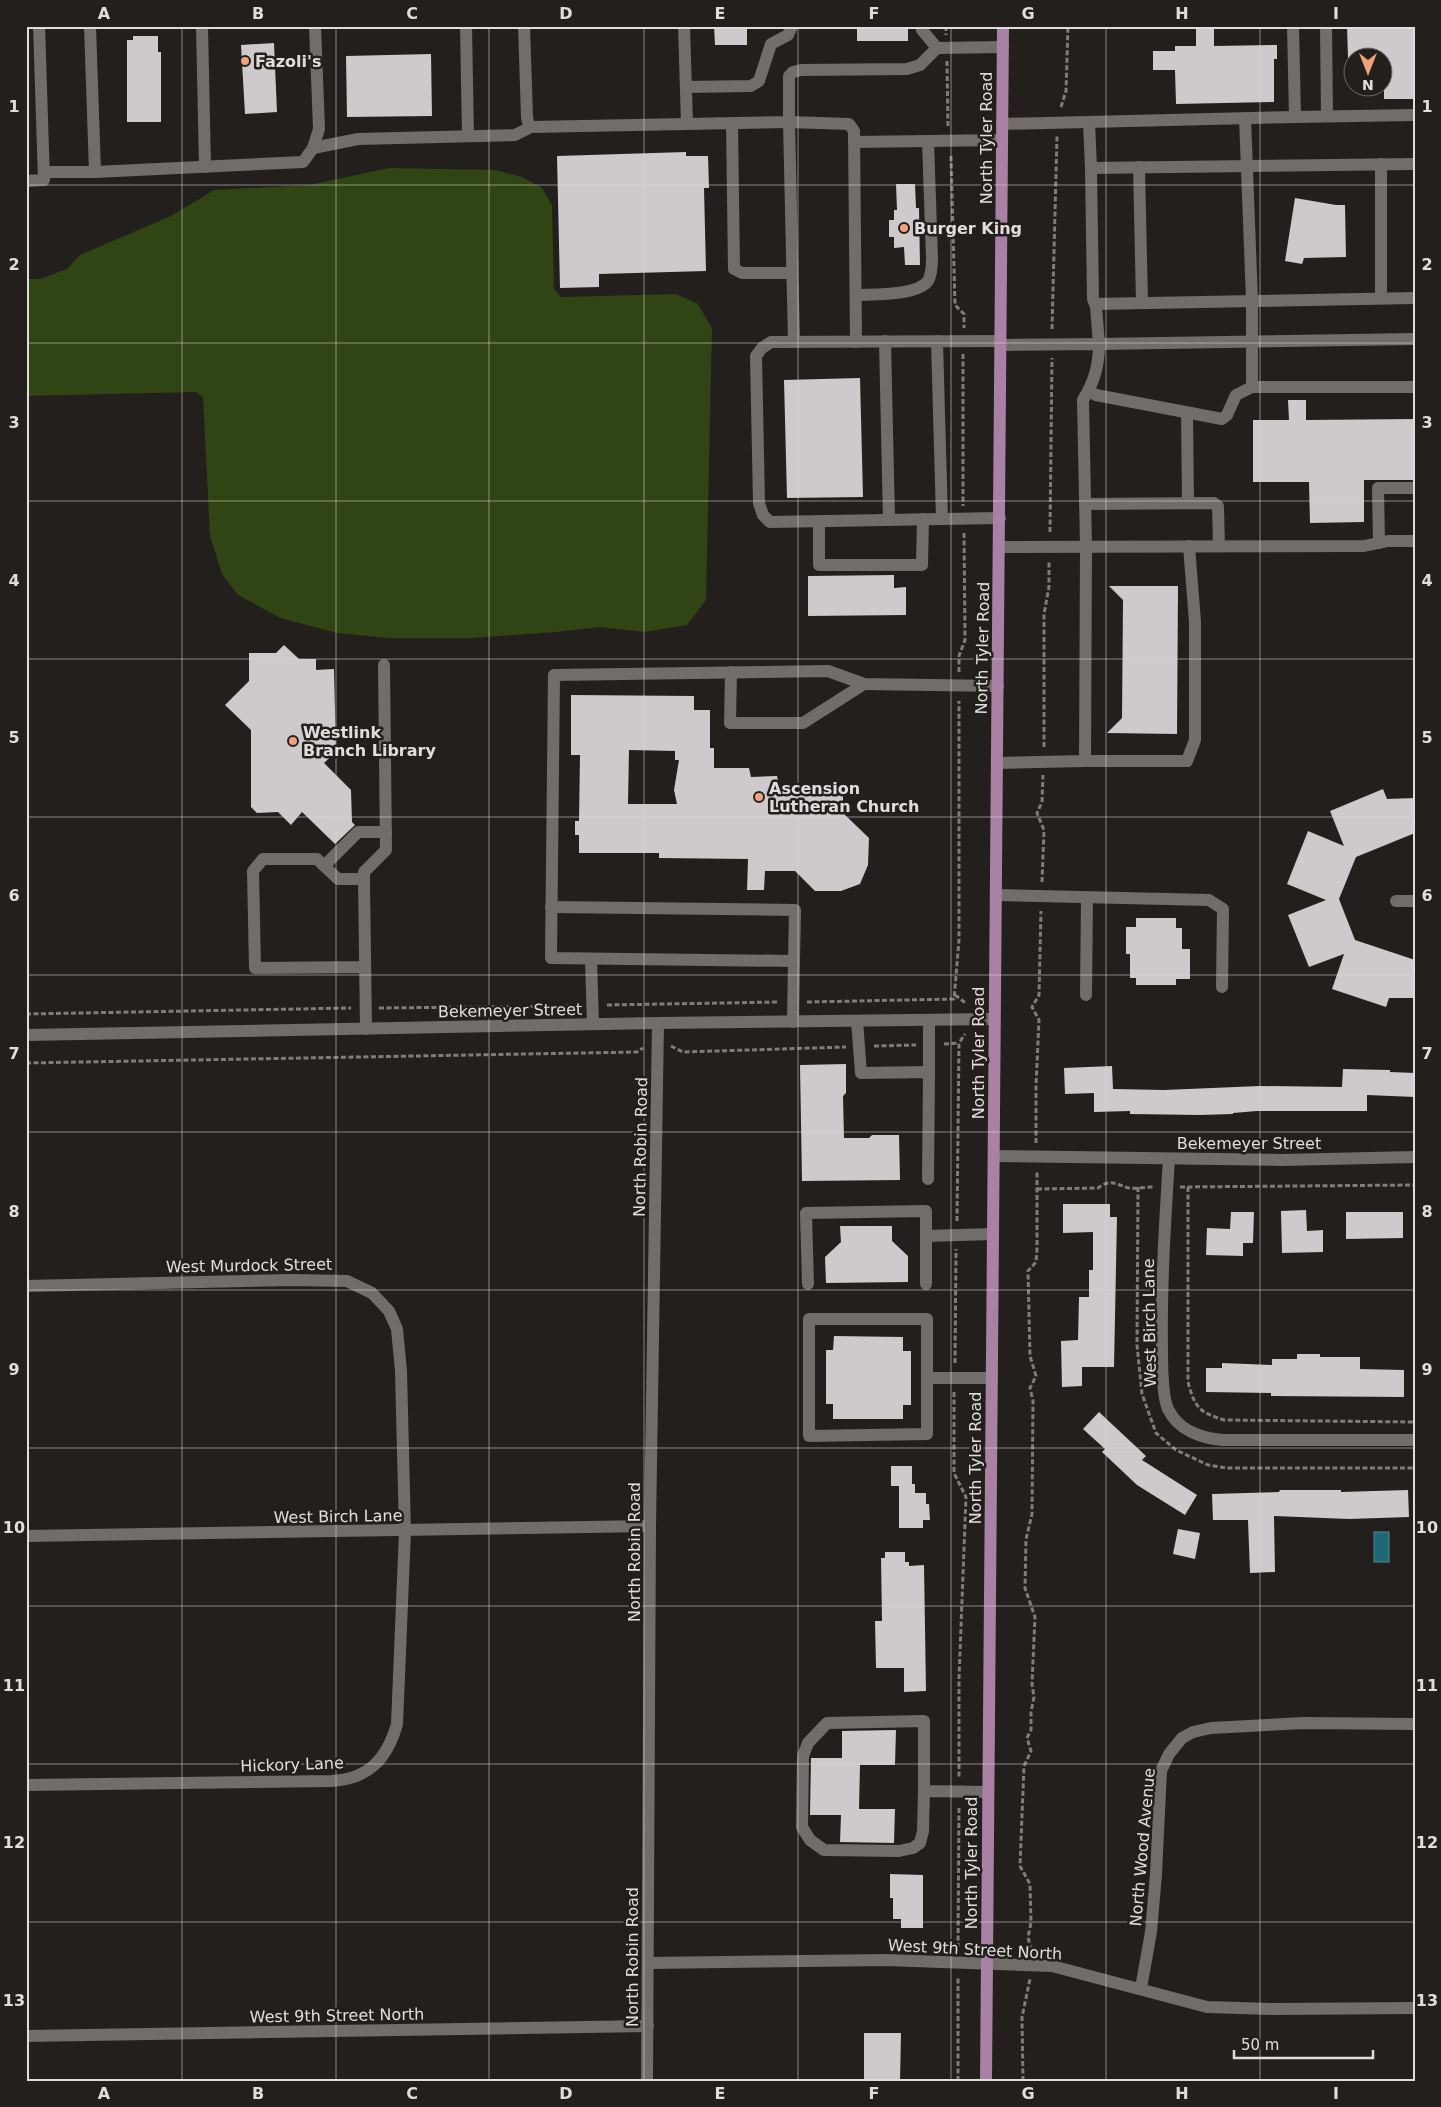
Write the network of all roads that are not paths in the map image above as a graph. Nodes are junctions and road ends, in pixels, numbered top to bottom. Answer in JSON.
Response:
{"nodes":[{"id":1,"x":39,"y":26,"type":"edge"},
{"id":2,"x":90,"y":26,"type":"edge"},
{"id":3,"x":202,"y":26,"type":"edge"},
{"id":4,"x":315,"y":26,"type":"edge"},
{"id":5,"x":466,"y":26,"type":"edge"},
{"id":6,"x":524,"y":26,"type":"edge"},
{"id":7,"x":684,"y":26,"type":"edge"},
{"id":8,"x":792,"y":26,"type":"edge"},
{"id":9,"x":922,"y":26,"type":"edge"},
{"id":10,"x":1003,"y":26,"type":"edge"},
{"id":11,"x":1293,"y":26,"type":"edge"},
{"id":12,"x":1326,"y":26,"type":"edge"},
{"id":13,"x":1003,"y":47,"type":"junction"},
{"id":14,"x":941,"y":48,"type":"junction"},
{"id":15,"x":686,"y":87,"type":"junction"},
{"id":16,"x":1415,"y":115,"type":"edge"},
{"id":17,"x":1327,"y":116,"type":"junction"},
{"id":18,"x":1295,"y":117,"type":"junction"},
{"id":19,"x":1246,"y":118,"type":"junction"},
{"id":20,"x":789,"y":122,"type":"junction"},
{"id":21,"x":1089,"y":122,"type":"junction"},
{"id":22,"x":732,"y":123,"type":"junction"},
{"id":23,"x":687,"y":124,"type":"junction"},
{"id":24,"x":1002,"y":124,"type":"junction"},
{"id":25,"x":531,"y":126,"type":"junction"},
{"id":26,"x":468,"y":136,"type":"junction"},
{"id":27,"x":1002,"y":140,"type":"junction"},
{"id":28,"x":928,"y":141,"type":"junction"},
{"id":29,"x":854,"y":142,"type":"junction"},
{"id":30,"x":313,"y":148,"type":"junction"},
{"id":31,"x":1380,"y":164,"type":"junction"},
{"id":32,"x":1415,"y":164,"type":"edge"},
{"id":33,"x":204,"y":167,"type":"junction"},
{"id":34,"x":1139,"y":167,"type":"junction"},
{"id":35,"x":1247,"y":167,"type":"junction"},
{"id":36,"x":1091,"y":168,"type":"junction"},
{"id":37,"x":44,"y":172,"type":"junction"},
{"id":38,"x":95,"y":172,"type":"junction"},
{"id":39,"x":26,"y":181,"type":"edge"},
{"id":40,"x":792,"y":273,"type":"junction"},
{"id":41,"x":856,"y":295,"type":"junction"},
{"id":42,"x":1381,"y":298,"type":"junction"},
{"id":43,"x":1415,"y":298,"type":"edge"},
{"id":44,"x":1252,"y":300,"type":"junction"},
{"id":45,"x":1142,"y":303,"type":"junction"},
{"id":46,"x":1095,"y":304,"type":"junction"},
{"id":47,"x":1415,"y":339,"type":"edge"},
{"id":48,"x":885,"y":341,"type":"junction"},
{"id":49,"x":937,"y":341,"type":"junction"},
{"id":50,"x":794,"y":342,"type":"junction"},
{"id":51,"x":856,"y":342,"type":"junction"},
{"id":52,"x":1252,"y":342,"type":"junction"},
{"id":53,"x":1001,"y":343,"type":"junction"},
{"id":54,"x":1099,"y":344,"type":"junction"},
{"id":55,"x":1252,"y":386,"type":"junction"},
{"id":56,"x":1415,"y":387,"type":"edge"},
{"id":57,"x":1089,"y":391,"type":"junction"},
{"id":58,"x":1187,"y":413,"type":"junction"},
{"id":59,"x":1415,"y":488,"type":"edge"},
{"id":60,"x":1085,"y":504,"type":"junction"},
{"id":61,"x":1188,"y":504,"type":"junction"},
{"id":62,"x":1000,"y":518,"type":"junction"},
{"id":63,"x":923,"y":519,"type":"junction"},
{"id":64,"x":942,"y":519,"type":"junction"},
{"id":65,"x":889,"y":520,"type":"junction"},
{"id":66,"x":819,"y":521,"type":"junction"},
{"id":67,"x":1415,"y":541,"type":"edge"},
{"id":68,"x":1379,"y":543,"type":"junction"},
{"id":69,"x":1086,"y":546,"type":"junction"},
{"id":70,"x":1189,"y":546,"type":"junction"},
{"id":71,"x":1219,"y":546,"type":"junction"},
{"id":72,"x":1000,"y":547,"type":"junction"},
{"id":73,"x":384,"y":665,"type":"dead end"},
{"id":74,"x":730,"y":672,"type":"junction"},
{"id":75,"x":864,"y":684,"type":"junction"},
{"id":76,"x":998,"y":686,"type":"junction"},
{"id":77,"x":1085,"y":761,"type":"junction"},
{"id":78,"x":997,"y":763,"type":"junction"},
{"id":79,"x":386,"y":832,"type":"junction"},
{"id":80,"x":324,"y":866,"type":"junction"},
{"id":81,"x":364,"y":879,"type":"junction"},
{"id":82,"x":996,"y":895,"type":"junction"},
{"id":83,"x":1087,"y":897,"type":"junction"},
{"id":84,"x":1396,"y":901,"type":"dead end"},
{"id":85,"x":1415,"y":901,"type":"edge"},
{"id":86,"x":551,"y":907,"type":"junction"},
{"id":87,"x":591,"y":959,"type":"junction"},
{"id":88,"x":794,"y":961,"type":"junction"},
{"id":89,"x":365,"y":967,"type":"junction"},
{"id":90,"x":1222,"y":987,"type":"dead end"},
{"id":91,"x":1086,"y":995,"type":"dead end"},
{"id":92,"x":928,"y":1020,"type":"junction"},
{"id":93,"x":994,"y":1020,"type":"junction"},
{"id":94,"x":857,"y":1021,"type":"junction"},
{"id":95,"x":793,"y":1022,"type":"junction"},
{"id":96,"x":658,"y":1023,"type":"junction"},
{"id":97,"x":592,"y":1024,"type":"junction"},
{"id":98,"x":366,"y":1029,"type":"junction"},
{"id":99,"x":26,"y":1035,"type":"edge"},
{"id":100,"x":929,"y":1072,"type":"junction"},
{"id":101,"x":994,"y":1156,"type":"junction"},
{"id":102,"x":1415,"y":1158,"type":"edge"},
{"id":103,"x":1169,"y":1159,"type":"junction"},
{"id":104,"x":928,"y":1179,"type":"dead end"},
{"id":105,"x":993,"y":1234,"type":"junction"},
{"id":106,"x":926,"y":1236,"type":"junction"},
{"id":107,"x":808,"y":1284,"type":"dead end"},
{"id":108,"x":926,"y":1284,"type":"dead end"},
{"id":109,"x":26,"y":1286,"type":"edge"},
{"id":110,"x":927,"y":1378,"type":"junction"},
{"id":111,"x":992,"y":1378,"type":"junction"},
{"id":112,"x":1415,"y":1440,"type":"edge"},
{"id":113,"x":650,"y":1526,"type":"junction"},
{"id":114,"x":404,"y":1531,"type":"junction"},
{"id":115,"x":26,"y":1536,"type":"edge"},
{"id":116,"x":1415,"y":1724,"type":"edge"},
{"id":117,"x":26,"y":1785,"type":"edge"},
{"id":118,"x":924,"y":1791,"type":"junction"},
{"id":119,"x":988,"y":1792,"type":"junction"},
{"id":120,"x":648,"y":1963,"type":"junction"},
{"id":121,"x":987,"y":1963,"type":"junction"},
{"id":122,"x":1141,"y":1988,"type":"junction"},
{"id":123,"x":1415,"y":2008,"type":"edge"},
{"id":124,"x":648,"y":2026,"type":"junction"},
{"id":125,"x":26,"y":2036,"type":"edge"},
{"id":126,"x":647,"y":2081,"type":"edge"},
{"id":127,"x":986,"y":2081,"type":"edge"}],
"edges":[{"from":1,"to":37,"type":"street"},
{"from":2,"to":38,"type":"street"},
{"from":3,"to":33,"type":"street"},
{"from":4,"to":30,"type":"street"},
{"from":5,"to":26,"type":"street"},
{"from":6,"to":25,"type":"street"},
{"from":7,"to":15,"type":"street"},
{"from":8,"to":15,"type":"street"},
{"from":9,"to":14,"type":"street"},
{"from":10,"to":13,"type":"main road","name":"North Tyler Road"},
{"from":11,"to":18,"type":"street"},
{"from":12,"to":17,"type":"street"},
{"from":13,"to":14,"type":"street"},
{"from":13,"to":24,"type":"main road","name":"North Tyler Road"},
{"from":14,"to":20,"type":"street"},
{"from":15,"to":23,"type":"street"},
{"from":16,"to":17,"type":"street"},
{"from":17,"to":18,"type":"street"},
{"from":18,"to":19,"type":"street"},
{"from":19,"to":21,"type":"street"},
{"from":19,"to":35,"type":"street"},
{"from":20,"to":22,"type":"street"},
{"from":20,"to":29,"type":"street"},
{"from":20,"to":40,"type":"street"},
{"from":21,"to":24,"type":"street"},
{"from":21,"to":36,"type":"street"},
{"from":22,"to":23,"type":"street"},
{"from":22,"to":40,"type":"street"},
{"from":23,"to":25,"type":"street"},
{"from":24,"to":27,"type":"main road","name":"North Tyler Road"},
{"from":25,"to":26,"type":"street"},
{"from":26,"to":30,"type":"street"},
{"from":27,"to":28,"type":"street"},
{"from":27,"to":53,"type":"main road","name":"North Tyler Road"},
{"from":28,"to":29,"type":"street"},
{"from":28,"to":41,"type":"street"},
{"from":29,"to":41,"type":"street"},
{"from":30,"to":33,"type":"street"},
{"from":31,"to":32,"type":"street"},
{"from":31,"to":35,"type":"street"},
{"from":31,"to":42,"type":"street"},
{"from":33,"to":38,"type":"street"},
{"from":34,"to":35,"type":"street"},
{"from":34,"to":36,"type":"street"},
{"from":34,"to":45,"type":"street"},
{"from":35,"to":44,"type":"street"},
{"from":36,"to":46,"type":"street"},
{"from":37,"to":38,"type":"street"},
{"from":37,"to":39,"type":"street"},
{"from":40,"to":50,"type":"street"},
{"from":41,"to":51,"type":"street"},
{"from":42,"to":43,"type":"street"},
{"from":42,"to":44,"type":"street"},
{"from":44,"to":45,"type":"street"},
{"from":44,"to":52,"type":"street"},
{"from":45,"to":46,"type":"street"},
{"from":46,"to":54,"type":"street"},
{"from":47,"to":52,"type":"street"},
{"from":48,"to":49,"type":"street"},
{"from":48,"to":51,"type":"street"},
{"from":48,"to":65,"type":"street"},
{"from":49,"to":53,"type":"street"},
{"from":49,"to":64,"type":"street"},
{"from":50,"to":51,"type":"street"},
{"from":50,"to":66,"type":"street"},
{"from":52,"to":54,"type":"street"},
{"from":52,"to":55,"type":"street"},
{"from":53,"to":54,"type":"street"},
{"from":53,"to":62,"type":"main road","name":"North Tyler Road"},
{"from":54,"to":57,"type":"street"},
{"from":55,"to":56,"type":"street"},
{"from":55,"to":58,"type":"street"},
{"from":57,"to":58,"type":"street"},
{"from":57,"to":60,"type":"street"},
{"from":58,"to":61,"type":"street"},
{"from":59,"to":68,"type":"street"},
{"from":60,"to":61,"type":"street"},
{"from":60,"to":69,"type":"street"},
{"from":61,"to":71,"type":"street"},
{"from":62,"to":64,"type":"street"},
{"from":62,"to":72,"type":"main road","name":"North Tyler Road"},
{"from":63,"to":64,"type":"street"},
{"from":63,"to":65,"type":"street"},
{"from":63,"to":66,"type":"street"},
{"from":65,"to":66,"type":"street"},
{"from":67,"to":68,"type":"street"},
{"from":68,"to":71,"type":"street"},
{"from":69,"to":70,"type":"street"},
{"from":69,"to":72,"type":"street"},
{"from":69,"to":77,"type":"street"},
{"from":70,"to":71,"type":"street"},
{"from":70,"to":77,"type":"street"},
{"from":72,"to":76,"type":"main road","name":"North Tyler Road"},
{"from":73,"to":79,"type":"street"},
{"from":74,"to":75,"type":"street"},
{"from":74,"to":75,"type":"street"},
{"from":74,"to":86,"type":"street"},
{"from":75,"to":76,"type":"street"},
{"from":76,"to":78,"type":"main road","name":"North Tyler Road"},
{"from":77,"to":78,"type":"street"},
{"from":78,"to":82,"type":"main road","name":"North Tyler Road"},
{"from":79,"to":80,"type":"street"},
{"from":79,"to":81,"type":"street"},
{"from":80,"to":81,"type":"street"},
{"from":80,"to":89,"type":"street"},
{"from":81,"to":89,"type":"street"},
{"from":82,"to":83,"type":"street"},
{"from":82,"to":93,"type":"main road","name":"North Tyler Road"},
{"from":83,"to":90,"type":"street"},
{"from":83,"to":91,"type":"street"},
{"from":84,"to":85,"type":"street"},
{"from":86,"to":87,"type":"street"},
{"from":86,"to":88,"type":"street"},
{"from":87,"to":88,"type":"street"},
{"from":87,"to":97,"type":"street"},
{"from":88,"to":95,"type":"street"},
{"from":89,"to":98,"type":"street"},
{"from":92,"to":93,"type":"street","name":"Bekemeyer Street"},
{"from":92,"to":94,"type":"street","name":"Bekemeyer Street"},
{"from":92,"to":100,"type":"street"},
{"from":93,"to":101,"type":"main road","name":"North Tyler Road"},
{"from":94,"to":95,"type":"street","name":"Bekemeyer Street"},
{"from":94,"to":100,"type":"street"},
{"from":95,"to":96,"type":"street","name":"Bekemeyer Street"},
{"from":96,"to":97,"type":"street","name":"Bekemeyer Street"},
{"from":96,"to":113,"type":"street","name":"North Robin Road"},
{"from":97,"to":98,"type":"street","name":"Bekemeyer Street"},
{"from":98,"to":99,"type":"street","name":"Bekemeyer Street"},
{"from":100,"to":104,"type":"street"},
{"from":101,"to":103,"type":"street","name":"Bekemeyer Street"},
{"from":101,"to":105,"type":"main road","name":"North Tyler Road"},
{"from":102,"to":103,"type":"street","name":"Bekemeyer Street"},
{"from":103,"to":112,"type":"street","name":"West Birch Lane"},
{"from":105,"to":106,"type":"street"},
{"from":105,"to":111,"type":"main road","name":"North Tyler Road"},
{"from":106,"to":107,"type":"street"},
{"from":106,"to":108,"type":"street"},
{"from":109,"to":114,"type":"street","name":"West Murdock Street"},
{"from":110,"to":110,"type":"street"},
{"from":110,"to":111,"type":"street"},
{"from":111,"to":119,"type":"main road","name":"North Tyler Road"},
{"from":113,"to":114,"type":"street","name":"West Birch Lane"},
{"from":113,"to":120,"type":"street","name":"North Robin Road"},
{"from":114,"to":115,"type":"street","name":"West Birch Lane"},
{"from":114,"to":117,"type":"street","name":"Hickory Lane"},
{"from":116,"to":122,"type":"street","name":"North Wood Avenue"},
{"from":118,"to":118,"type":"street"},
{"from":118,"to":119,"type":"street"},
{"from":119,"to":121,"type":"main road","name":"North Tyler Road"},
{"from":120,"to":121,"type":"street","name":"West 9th Street North"},
{"from":120,"to":124,"type":"street","name":"North Robin Road"},
{"from":121,"to":122,"type":"street","name":"West 9th Street North"},
{"from":121,"to":127,"type":"main road","name":"North Tyler Road"},
{"from":122,"to":123,"type":"street","name":"West 9th Street North"},
{"from":124,"to":125,"type":"street","name":"West 9th Street North"},
{"from":124,"to":126,"type":"street","name":"North Robin Road"}]}
